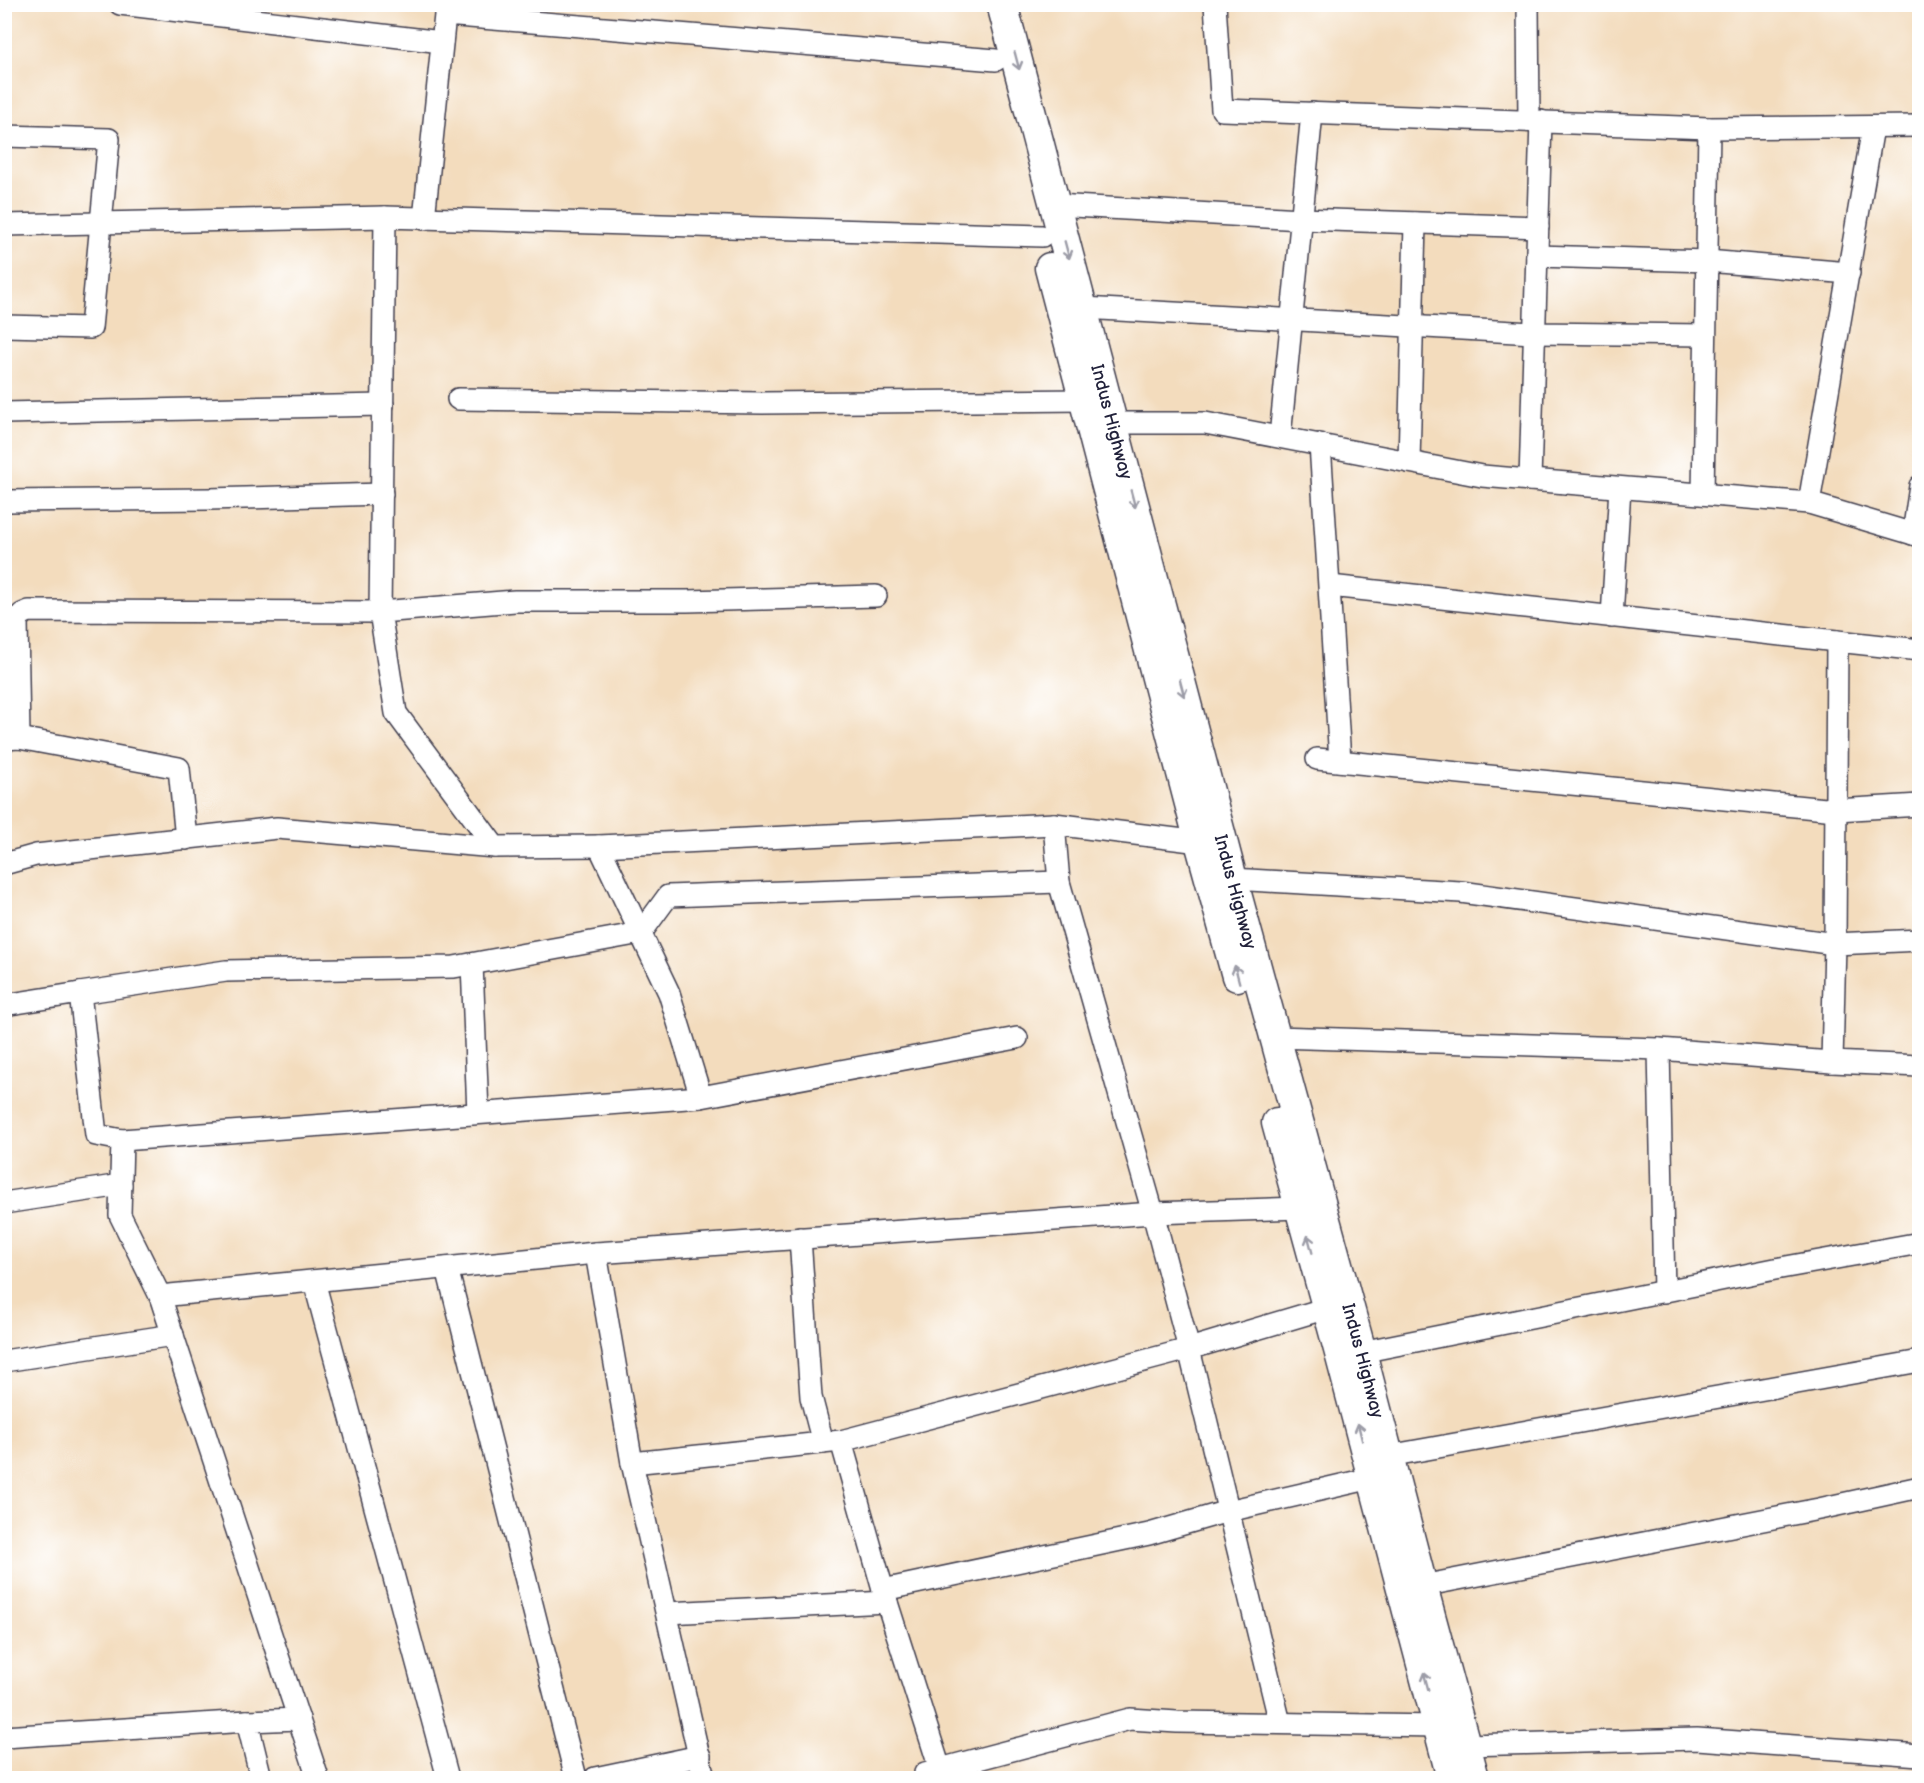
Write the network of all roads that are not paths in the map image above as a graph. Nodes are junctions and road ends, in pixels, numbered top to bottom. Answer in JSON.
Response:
{"nodes":[{"id":1,"x":120,"y":4,"type":"edge"},
{"id":2,"x":981,"y":4,"type":"edge"},
{"id":3,"x":1002,"y":4,"type":"edge"},
{"id":4,"x":1215,"y":4,"type":"edge"},
{"id":5,"x":1528,"y":4,"type":"edge"},
{"id":6,"x":442,"y":42,"type":"junction"},
{"id":7,"x":996,"y":60,"type":"junction"},
{"id":8,"x":1312,"y":113,"type":"junction"},
{"id":9,"x":1535,"y":121,"type":"junction"},
{"id":10,"x":1920,"y":126,"type":"edge"},
{"id":11,"x":1873,"y":127,"type":"junction"},
{"id":12,"x":1709,"y":128,"type":"junction"},
{"id":13,"x":4,"y":136,"type":"edge"},
{"id":14,"x":1055,"y":205,"type":"junction"},
{"id":15,"x":385,"y":218,"type":"junction"},
{"id":16,"x":424,"y":219,"type":"junction"},
{"id":17,"x":1302,"y":219,"type":"junction"},
{"id":18,"x":101,"y":223,"type":"junction"},
{"id":19,"x":1415,"y":223,"type":"junction"},
{"id":20,"x":4,"y":225,"type":"edge"},
{"id":21,"x":1538,"y":227,"type":"junction"},
{"id":22,"x":1042,"y":236,"type":"junction"},
{"id":23,"x":1537,"y":256,"type":"junction"},
{"id":24,"x":1707,"y":261,"type":"junction"},
{"id":25,"x":1849,"y":273,"type":"junction"},
{"id":26,"x":1083,"y":308,"type":"junction"},
{"id":27,"x":1291,"y":321,"type":"junction"},
{"id":28,"x":4,"y":326,"type":"edge"},
{"id":29,"x":1412,"y":327,"type":"junction"},
{"id":30,"x":1534,"y":333,"type":"junction"},
{"id":31,"x":1706,"y":335,"type":"junction"},
{"id":32,"x":458,"y":399,"type":"dead end"},
{"id":33,"x":1085,"y":400,"type":"junction"},
{"id":34,"x":383,"y":405,"type":"junction"},
{"id":35,"x":4,"y":413,"type":"edge"},
{"id":36,"x":1113,"y":423,"type":"junction"},
{"id":37,"x":1280,"y":437,"type":"junction"},
{"id":38,"x":1320,"y":444,"type":"junction"},
{"id":39,"x":1409,"y":462,"type":"junction"},
{"id":40,"x":1112,"y":464,"type":"junction"},
{"id":41,"x":1530,"y":480,"type":"junction"},
{"id":42,"x":1920,"y":486,"type":"edge"},
{"id":43,"x":1620,"y":488,"type":"junction"},
{"id":44,"x":382,"y":494,"type":"junction"},
{"id":45,"x":1703,"y":494,"type":"junction"},
{"id":46,"x":4,"y":501,"type":"edge"},
{"id":47,"x":1809,"y":503,"type":"junction"},
{"id":48,"x":1916,"y":535,"type":"edge"},
{"id":49,"x":1330,"y":586,"type":"junction"},
{"id":50,"x":876,"y":596,"type":"dead end"},
{"id":51,"x":380,"y":612,"type":"junction"},
{"id":52,"x":1612,"y":616,"type":"junction"},
{"id":53,"x":1837,"y":641,"type":"junction"},
{"id":54,"x":1920,"y":650,"type":"edge"},
{"id":55,"x":1161,"y":652,"type":"junction"},
{"id":56,"x":12,"y":739,"type":"edge"},
{"id":57,"x":1317,"y":759,"type":"dead end"},
{"id":58,"x":1340,"y":761,"type":"junction"},
{"id":59,"x":1920,"y":806,"type":"edge"},
{"id":60,"x":1836,"y":810,"type":"junction"},
{"id":61,"x":1054,"y":824,"type":"junction"},
{"id":62,"x":186,"y":839,"type":"junction"},
{"id":63,"x":1200,"y":842,"type":"junction"},
{"id":64,"x":599,"y":846,"type":"junction"},
{"id":65,"x":495,"y":847,"type":"junction"},
{"id":66,"x":4,"y":864,"type":"edge"},
{"id":67,"x":1232,"y":879,"type":"junction"},
{"id":68,"x":1059,"y":882,"type":"junction"},
{"id":69,"x":641,"y":933,"type":"junction"},
{"id":70,"x":1920,"y":940,"type":"edge"},
{"id":71,"x":1835,"y":944,"type":"junction"},
{"id":72,"x":472,"y":964,"type":"junction"},
{"id":73,"x":80,"y":993,"type":"junction"},
{"id":74,"x":4,"y":1005,"type":"edge"},
{"id":75,"x":1257,"y":1010,"type":"junction"},
{"id":76,"x":1275,"y":1037,"type":"junction"},
{"id":77,"x":1017,"y":1038,"type":"dead end"},
{"id":78,"x":1659,"y":1050,"type":"junction"},
{"id":79,"x":1832,"y":1062,"type":"junction"},
{"id":80,"x":1920,"y":1066,"type":"edge"},
{"id":81,"x":701,"y":1097,"type":"junction"},
{"id":82,"x":478,"y":1113,"type":"junction"},
{"id":83,"x":1292,"y":1135,"type":"junction"},
{"id":84,"x":122,"y":1140,"type":"junction"},
{"id":85,"x":121,"y":1185,"type":"junction"},
{"id":86,"x":4,"y":1203,"type":"edge"},
{"id":87,"x":1300,"y":1208,"type":"junction"},
{"id":88,"x":1153,"y":1213,"type":"junction"},
{"id":89,"x":800,"y":1238,"type":"junction"},
{"id":90,"x":1920,"y":1243,"type":"edge"},
{"id":91,"x":596,"y":1253,"type":"junction"},
{"id":92,"x":447,"y":1268,"type":"junction"},
{"id":93,"x":314,"y":1281,"type":"junction"},
{"id":94,"x":1664,"y":1292,"type":"junction"},
{"id":95,"x":160,"y":1296,"type":"junction"},
{"id":96,"x":1327,"y":1308,"type":"junction"},
{"id":97,"x":173,"y":1335,"type":"junction"},
{"id":98,"x":1190,"y":1349,"type":"junction"},
{"id":99,"x":1361,"y":1352,"type":"junction"},
{"id":100,"x":1920,"y":1360,"type":"edge"},
{"id":101,"x":4,"y":1361,"type":"edge"},
{"id":102,"x":832,"y":1442,"type":"junction"},
{"id":103,"x":632,"y":1463,"type":"junction"},
{"id":104,"x":1380,"y":1467,"type":"junction"},
{"id":105,"x":1920,"y":1488,"type":"edge"},
{"id":106,"x":1228,"y":1511,"type":"junction"},
{"id":107,"x":1422,"y":1586,"type":"junction"},
{"id":108,"x":885,"y":1596,"type":"junction"},
{"id":109,"x":667,"y":1612,"type":"junction"},
{"id":110,"x":299,"y":1719,"type":"junction"},
{"id":111,"x":247,"y":1720,"type":"junction"},
{"id":112,"x":1280,"y":1723,"type":"junction"},
{"id":113,"x":1438,"y":1726,"type":"junction"},
{"id":114,"x":4,"y":1737,"type":"edge"},
{"id":115,"x":1465,"y":1745,"type":"junction"},
{"id":116,"x":1920,"y":1755,"type":"edge"},
{"id":117,"x":700,"y":1756,"type":"junction"},
{"id":118,"x":933,"y":1774,"type":"edge"},
{"id":119,"x":261,"y":1779,"type":"edge"},
{"id":120,"x":318,"y":1779,"type":"edge"},
{"id":121,"x":448,"y":1779,"type":"edge"},
{"id":122,"x":576,"y":1779,"type":"edge"},
{"id":123,"x":596,"y":1779,"type":"edge"},
{"id":124,"x":704,"y":1779,"type":"edge"},
{"id":125,"x":1452,"y":1779,"type":"edge"},
{"id":126,"x":1474,"y":1779,"type":"edge"}],
"edges":[{"from":1,"to":6,"type":"street"},
{"from":2,"to":7,"type":"highway","name":"Indus Highway"},
{"from":3,"to":14,"type":"highway","name":"Indus Highway","one_way":true},
{"from":4,"to":8,"type":"street"},
{"from":5,"to":9,"type":"street"},
{"from":6,"to":7,"type":"street"},
{"from":6,"to":16,"type":"street"},
{"from":7,"to":22,"type":"highway","name":"Indus Highway"},
{"from":8,"to":9,"type":"street"},
{"from":8,"to":17,"type":"street"},
{"from":9,"to":12,"type":"street"},
{"from":9,"to":21,"type":"street"},
{"from":10,"to":11,"type":"street"},
{"from":11,"to":12,"type":"street"},
{"from":11,"to":25,"type":"street"},
{"from":12,"to":24,"type":"street"},
{"from":13,"to":18,"type":"street"},
{"from":14,"to":17,"type":"street"},
{"from":14,"to":26,"type":"highway","name":"Indus Highway","one_way":true},
{"from":15,"to":16,"type":"street"},
{"from":15,"to":18,"type":"street"},
{"from":15,"to":34,"type":"street"},
{"from":16,"to":22,"type":"street"},
{"from":17,"to":19,"type":"street"},
{"from":17,"to":27,"type":"street"},
{"from":18,"to":20,"type":"street"},
{"from":18,"to":28,"type":"street"},
{"from":19,"to":21,"type":"street"},
{"from":19,"to":29,"type":"street"},
{"from":21,"to":23,"type":"street"},
{"from":22,"to":33,"type":"highway","name":"Indus Highway"},
{"from":23,"to":24,"type":"street"},
{"from":23,"to":30,"type":"street"},
{"from":24,"to":25,"type":"street"},
{"from":24,"to":31,"type":"street"},
{"from":25,"to":47,"type":"street"},
{"from":26,"to":27,"type":"street"},
{"from":26,"to":36,"type":"highway","name":"Indus Highway"},
{"from":27,"to":29,"type":"street"},
{"from":27,"to":37,"type":"street"},
{"from":29,"to":30,"type":"street"},
{"from":29,"to":39,"type":"street"},
{"from":30,"to":31,"type":"street"},
{"from":30,"to":41,"type":"street"},
{"from":31,"to":45,"type":"street"},
{"from":32,"to":33,"type":"street"},
{"from":33,"to":40,"type":"highway","name":"Indus Highway"},
{"from":34,"to":35,"type":"street"},
{"from":34,"to":44,"type":"street"},
{"from":36,"to":37,"type":"street"},
{"from":36,"to":40,"type":"highway","name":"Indus Highway"},
{"from":37,"to":38,"type":"street"},
{"from":38,"to":39,"type":"street"},
{"from":38,"to":49,"type":"street"},
{"from":39,"to":41,"type":"street"},
{"from":40,"to":55,"type":"highway","name":"Indus Highway"},
{"from":41,"to":43,"type":"street"},
{"from":42,"to":48,"type":"street"},
{"from":43,"to":45,"type":"street"},
{"from":43,"to":52,"type":"street"},
{"from":44,"to":46,"type":"street"},
{"from":44,"to":51,"type":"street"},
{"from":45,"to":47,"type":"street"},
{"from":47,"to":48,"type":"street"},
{"from":49,"to":52,"type":"street"},
{"from":49,"to":58,"type":"street"},
{"from":50,"to":51,"type":"street"},
{"from":51,"to":56,"type":"street"},
{"from":51,"to":65,"type":"street"},
{"from":52,"to":53,"type":"street"},
{"from":53,"to":54,"type":"street"},
{"from":53,"to":60,"type":"street"},
{"from":55,"to":63,"type":"highway","name":"Indus Highway"},
{"from":55,"to":67,"type":"highway","name":"Indus Highway","one_way":true},
{"from":56,"to":62,"type":"street"},
{"from":57,"to":58,"type":"street"},
{"from":58,"to":60,"type":"street"},
{"from":59,"to":60,"type":"street"},
{"from":60,"to":71,"type":"street"},
{"from":61,"to":63,"type":"street"},
{"from":61,"to":64,"type":"street"},
{"from":61,"to":68,"type":"street"},
{"from":62,"to":65,"type":"street"},
{"from":62,"to":66,"type":"street"},
{"from":75,"to":63,"type":"highway","name":"Indus Highway","one_way":true},
{"from":64,"to":65,"type":"street"},
{"from":64,"to":69,"type":"street"},
{"from":67,"to":71,"type":"street"},
{"from":67,"to":75,"type":"highway","name":"Indus Highway"},
{"from":68,"to":69,"type":"street"},
{"from":68,"to":88,"type":"street"},
{"from":69,"to":72,"type":"street"},
{"from":69,"to":81,"type":"street"},
{"from":70,"to":71,"type":"street"},
{"from":71,"to":79,"type":"street"},
{"from":72,"to":73,"type":"street"},
{"from":72,"to":82,"type":"street"},
{"from":73,"to":74,"type":"street"},
{"from":73,"to":84,"type":"street"},
{"from":75,"to":76,"type":"highway","name":"Indus Highway"},
{"from":75,"to":83,"type":"highway","name":"Indus Highway"},
{"from":76,"to":78,"type":"street"},
{"from":76,"to":83,"type":"highway","name":"Indus Highway"},
{"from":77,"to":81,"type":"street"},
{"from":78,"to":79,"type":"street"},
{"from":78,"to":94,"type":"street"},
{"from":79,"to":80,"type":"street"},
{"from":81,"to":82,"type":"street"},
{"from":82,"to":84,"type":"street"},
{"from":83,"to":87,"type":"highway","name":"Indus Highway"},
{"from":83,"to":99,"type":"highway","name":"Indus Highway"},
{"from":84,"to":85,"type":"street"},
{"from":85,"to":86,"type":"street"},
{"from":85,"to":95,"type":"street"},
{"from":87,"to":88,"type":"street"},
{"from":96,"to":87,"type":"highway","name":"Indus Highway","one_way":true},
{"from":88,"to":89,"type":"street"},
{"from":88,"to":98,"type":"street"},
{"from":89,"to":91,"type":"street"},
{"from":89,"to":102,"type":"street"},
{"from":90,"to":94,"type":"street"},
{"from":91,"to":92,"type":"street"},
{"from":91,"to":103,"type":"street"},
{"from":92,"to":93,"type":"street"},
{"from":92,"to":122,"type":"street"},
{"from":93,"to":95,"type":"street"},
{"from":93,"to":121,"type":"street"},
{"from":94,"to":99,"type":"street"},
{"from":95,"to":97,"type":"street"},
{"from":96,"to":98,"type":"street"},
{"from":104,"to":96,"type":"highway","name":"Indus Highway","one_way":true},
{"from":97,"to":101,"type":"street"},
{"from":97,"to":110,"type":"street"},
{"from":98,"to":102,"type":"street"},
{"from":98,"to":106,"type":"street"},
{"from":99,"to":104,"type":"highway","name":"Indus Highway"},
{"from":100,"to":104,"type":"street"},
{"from":102,"to":103,"type":"street"},
{"from":102,"to":108,"type":"street"},
{"from":103,"to":109,"type":"street"},
{"from":104,"to":106,"type":"street"},
{"from":104,"to":107,"type":"highway","name":"Indus Highway"},
{"from":113,"to":104,"type":"highway","name":"Indus Highway","one_way":true},
{"from":105,"to":107,"type":"street"},
{"from":106,"to":108,"type":"street"},
{"from":106,"to":112,"type":"street"},
{"from":107,"to":115,"type":"highway","name":"Indus Highway"},
{"from":108,"to":109,"type":"street"},
{"from":108,"to":118,"type":"street"},
{"from":109,"to":117,"type":"street"},
{"from":110,"to":111,"type":"street"},
{"from":110,"to":120,"type":"street"},
{"from":111,"to":114,"type":"street"},
{"from":111,"to":119,"type":"street"},
{"from":112,"to":113,"type":"street"},
{"from":112,"to":118,"type":"street"},
{"from":113,"to":125,"type":"highway","name":"Indus Highway"},
{"from":115,"to":116,"type":"street"},
{"from":115,"to":126,"type":"highway","name":"Indus Highway"},
{"from":117,"to":123,"type":"street"},
{"from":117,"to":124,"type":"street"}]}
